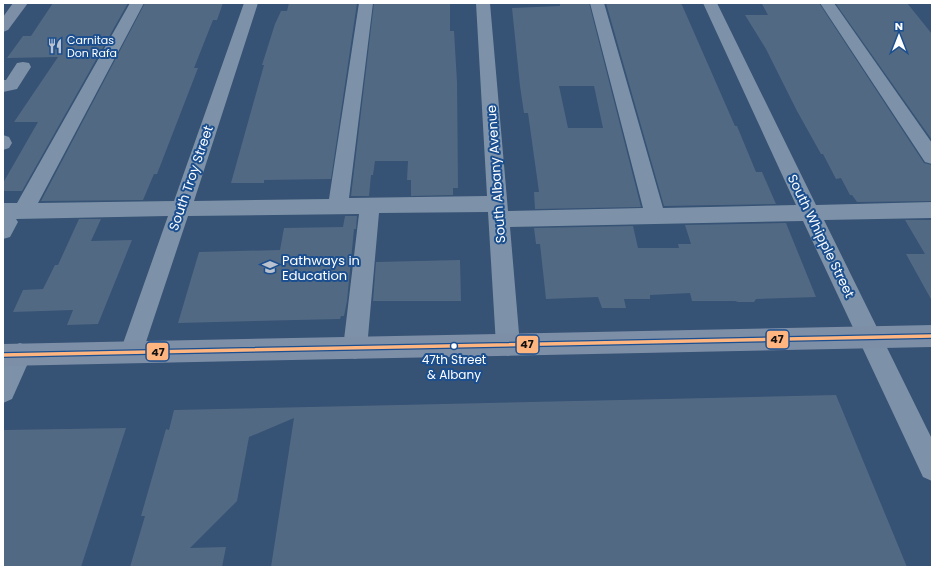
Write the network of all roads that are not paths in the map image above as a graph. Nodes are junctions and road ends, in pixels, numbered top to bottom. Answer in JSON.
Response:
{"nodes":[{"id":1,"x":21,"y":3,"type":"edge"},
{"id":2,"x":137,"y":3,"type":"edge"},
{"id":3,"x":251,"y":3,"type":"edge"},
{"id":4,"x":366,"y":3,"type":"edge"},
{"id":5,"x":483,"y":3,"type":"edge"},
{"id":6,"x":597,"y":3,"type":"edge"},
{"id":7,"x":710,"y":3,"type":"edge"},
{"id":8,"x":827,"y":3,"type":"edge"},
{"id":9,"x":3,"y":27,"type":"edge"},
{"id":10,"x":23,"y":67,"type":"dead end"},
{"id":11,"x":3,"y":86,"type":"edge"},
{"id":12,"x":932,"y":157,"type":"edge"},
{"id":13,"x":338,"y":206,"type":"junction"},
{"id":14,"x":370,"y":206,"type":"junction"},
{"id":15,"x":181,"y":208,"type":"junction"},
{"id":16,"x":932,"y":210,"type":"edge"},
{"id":17,"x":3,"y":211,"type":"edge"},
{"id":18,"x":23,"y":211,"type":"junction"},
{"id":19,"x":498,"y":211,"type":"junction"},
{"id":20,"x":809,"y":212,"type":"junction"},
{"id":21,"x":655,"y":216,"type":"junction"},
{"id":22,"x":3,"y":222,"type":"edge"},
{"id":23,"x":3,"y":231,"type":"edge"},
{"id":24,"x":932,"y":336,"type":"edge"},
{"id":25,"x":870,"y":338,"type":"junction"},
{"id":26,"x":508,"y":345,"type":"junction"},
{"id":27,"x":355,"y":348,"type":"junction"},
{"id":28,"x":132,"y":352,"type":"junction"},
{"id":29,"x":11,"y":355,"type":"edge"},
{"id":30,"x":3,"y":391,"type":"edge"},
{"id":31,"x":932,"y":468,"type":"edge"}],
"edges":[{"from":1,"to":9,"type":"main road"},
{"from":2,"to":18,"type":"street"},
{"from":3,"to":15,"type":"street","name":"South Troy Street"},
{"from":4,"to":13,"type":"street"},
{"from":5,"to":19,"type":"street","name":"South Albany Avenue"},
{"from":6,"to":21,"type":"street"},
{"from":7,"to":20,"type":"street","name":"South Whipple Street"},
{"from":8,"to":12,"type":"street"},
{"from":10,"to":11,"type":"street"},
{"from":13,"to":14,"type":"street"},
{"from":13,"to":15,"type":"street"},
{"from":14,"to":19,"type":"street"},
{"from":14,"to":27,"type":"street"},
{"from":15,"to":18,"type":"street"},
{"from":15,"to":28,"type":"street","name":"South Troy Street"},
{"from":16,"to":20,"type":"street"},
{"from":17,"to":18,"type":"street"},
{"from":19,"to":21,"type":"street"},
{"from":19,"to":26,"type":"street","name":"South Albany Avenue"},
{"from":20,"to":21,"type":"street"},
{"from":20,"to":25,"type":"street","name":"South Whipple Street"},
{"from":22,"to":23,"type":"street"},
{"from":24,"to":25,"type":"main road"},
{"from":25,"to":26,"type":"main road"},
{"from":25,"to":31,"type":"street","name":"South Whipple Street"},
{"from":26,"to":27,"type":"main road"},
{"from":27,"to":28,"type":"main road"},
{"from":28,"to":29,"type":"main road"},
{"from":29,"to":30,"type":"street"}]}
